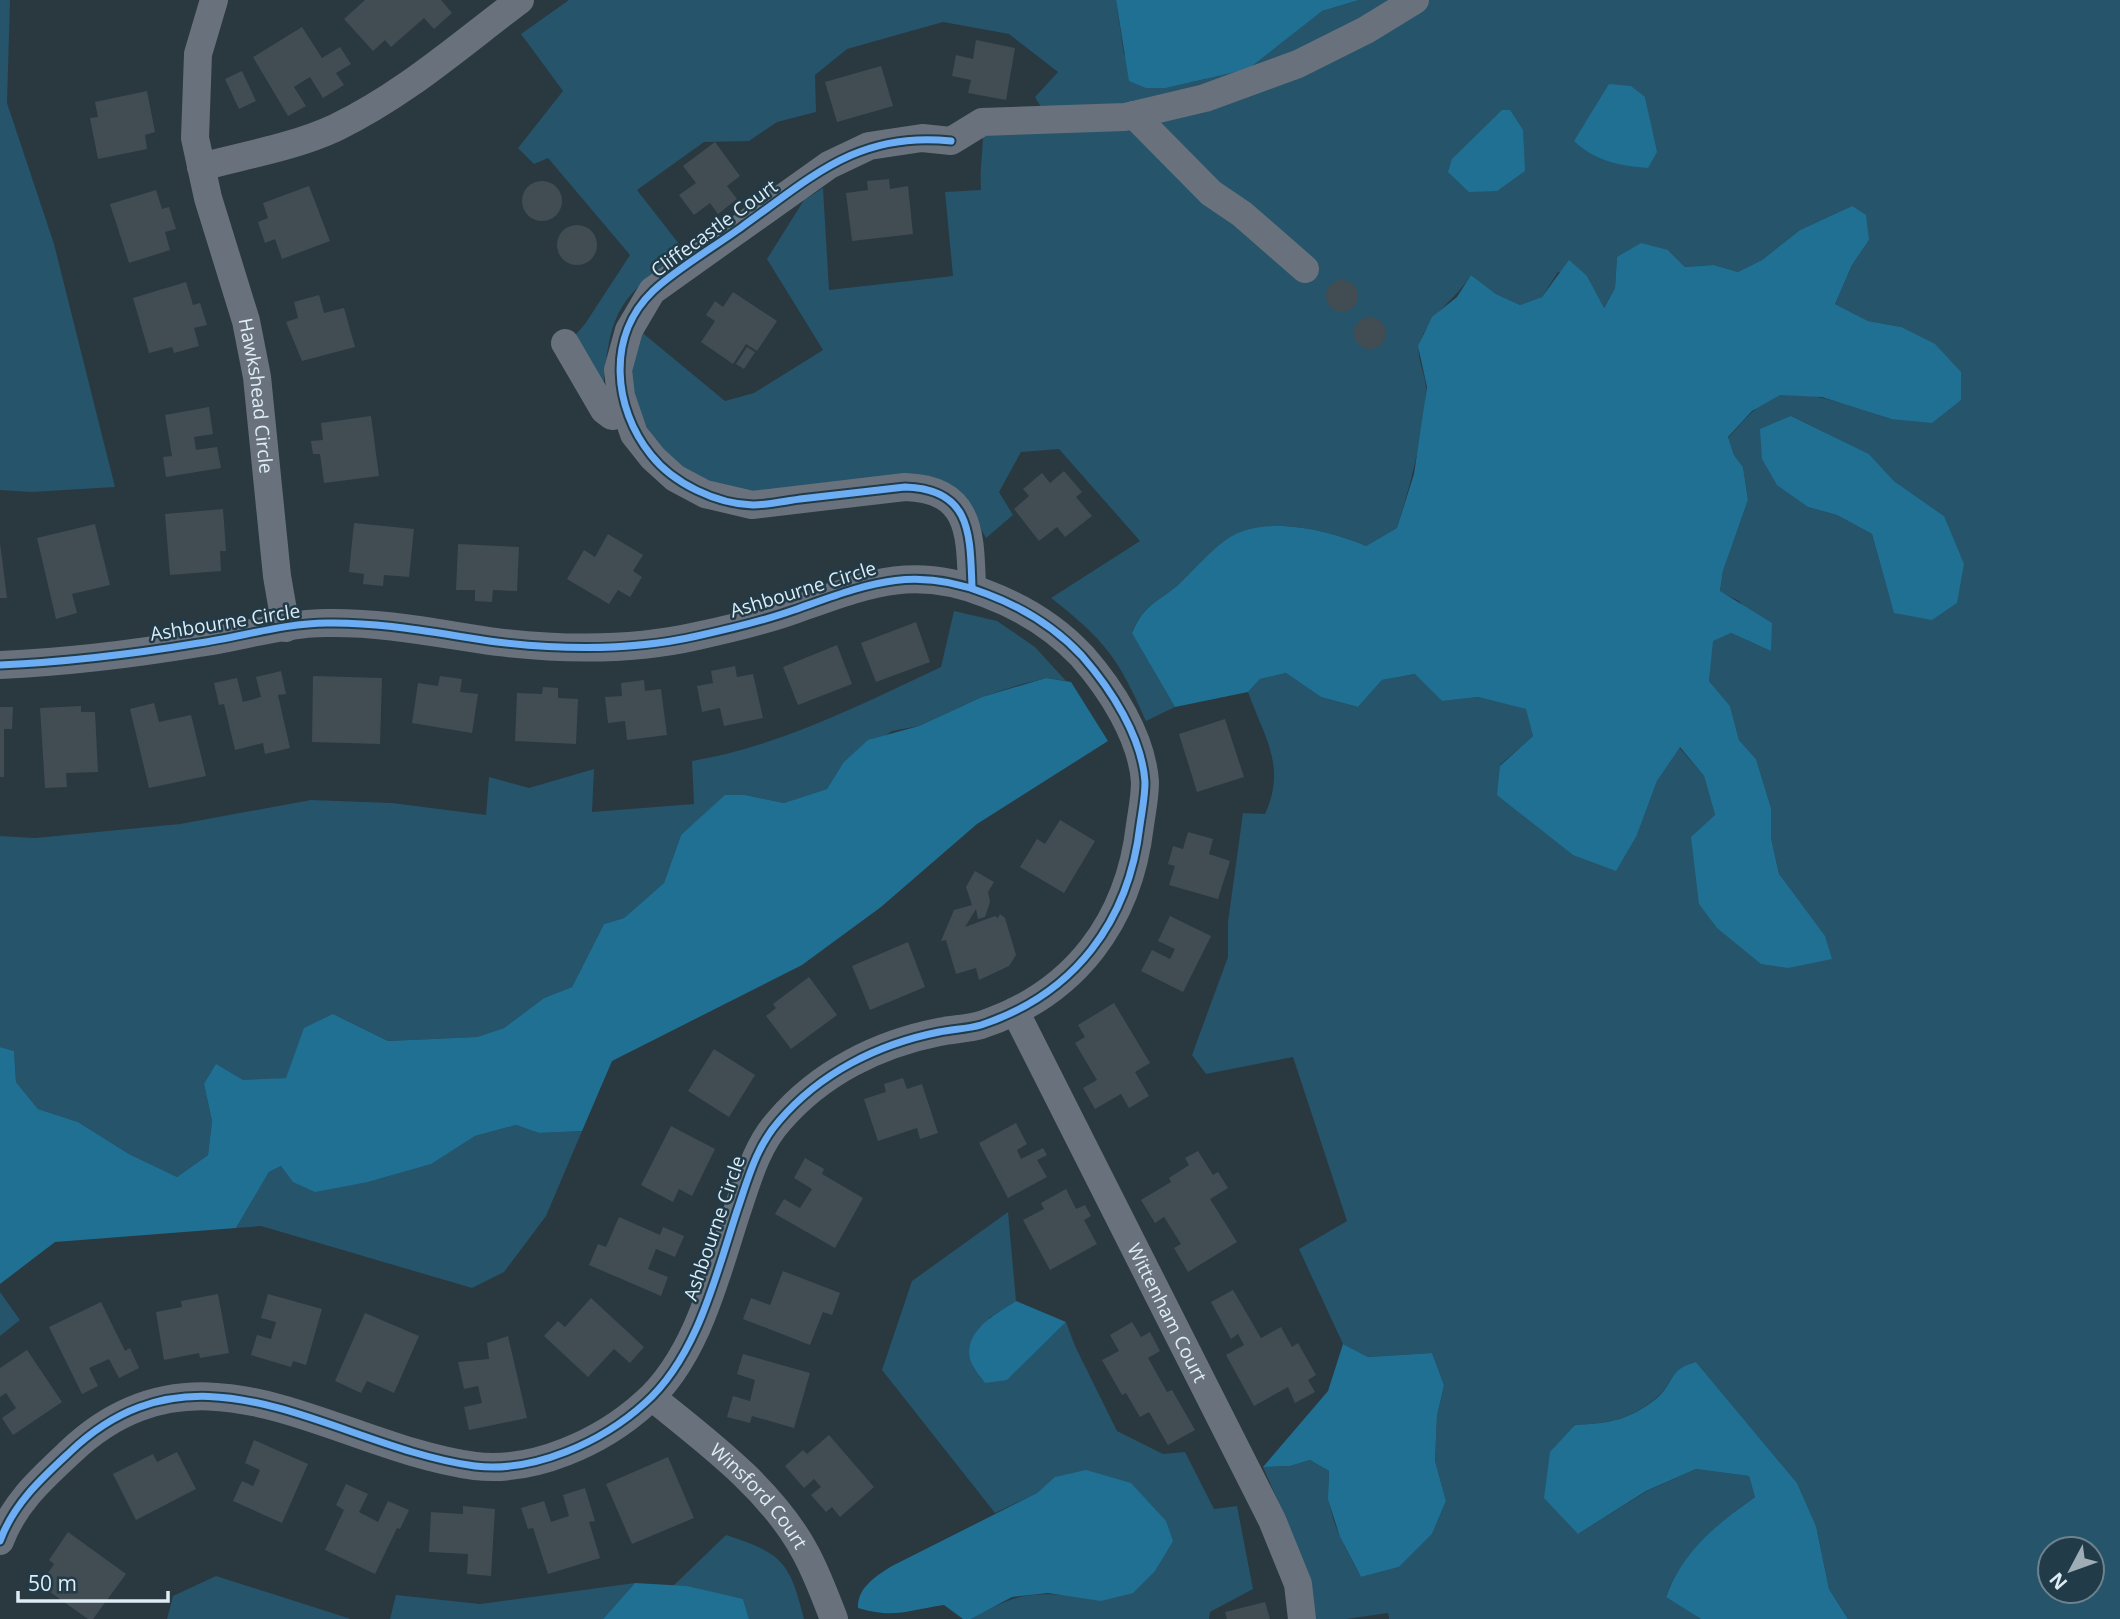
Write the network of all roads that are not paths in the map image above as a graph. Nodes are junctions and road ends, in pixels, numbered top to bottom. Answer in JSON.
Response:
{"nodes":[{"id":1,"x":214,"y":0,"type":"edge"},
{"id":2,"x":520,"y":0,"type":"edge"},
{"id":3,"x":1415,"y":0,"type":"edge"},
{"id":4,"x":1134,"y":114,"type":"junction"},
{"id":5,"x":201,"y":167,"type":"junction"},
{"id":6,"x":1305,"y":269,"type":"dead end"},
{"id":7,"x":565,"y":343,"type":"dead end"},
{"id":8,"x":625,"y":413,"type":"junction"},
{"id":9,"x":972,"y":587,"type":"junction"},
{"id":10,"x":286,"y":628,"type":"junction"},
{"id":11,"x":0,"y":665,"type":"edge"},
{"id":12,"x":1015,"y":1011,"type":"junction"},
{"id":13,"x":653,"y":1398,"type":"junction"},
{"id":14,"x":0,"y":1541,"type":"edge"},
{"id":15,"x":834,"y":1619,"type":"edge"},
{"id":16,"x":1303,"y":1619,"type":"edge"}],
"edges":[{"from":1,"to":5,"type":"street","name":"Hawkshead Circle"},
{"from":2,"to":5,"type":"street"},
{"from":3,"to":4,"type":"street"},
{"from":4,"to":6,"type":"street"},
{"from":4,"to":8,"type":"street","name":"Cliffecastle Court"},
{"from":5,"to":10,"type":"street","name":"Hawkshead Circle"},
{"from":7,"to":8,"type":"street"},
{"from":8,"to":9,"type":"street","name":"Cliffecastle Court"},
{"from":9,"to":10,"type":"street","name":"Ashbourne Circle"},
{"from":9,"to":12,"type":"street","name":"Ashbourne Circle"},
{"from":10,"to":11,"type":"street","name":"Ashbourne Circle"},
{"from":12,"to":13,"type":"street","name":"Ashbourne Circle"},
{"from":12,"to":16,"type":"street","name":"Wittenham Court"},
{"from":13,"to":14,"type":"street","name":"Ashbourne Circle"},
{"from":13,"to":15,"type":"street","name":"Winsford Court"}]}
